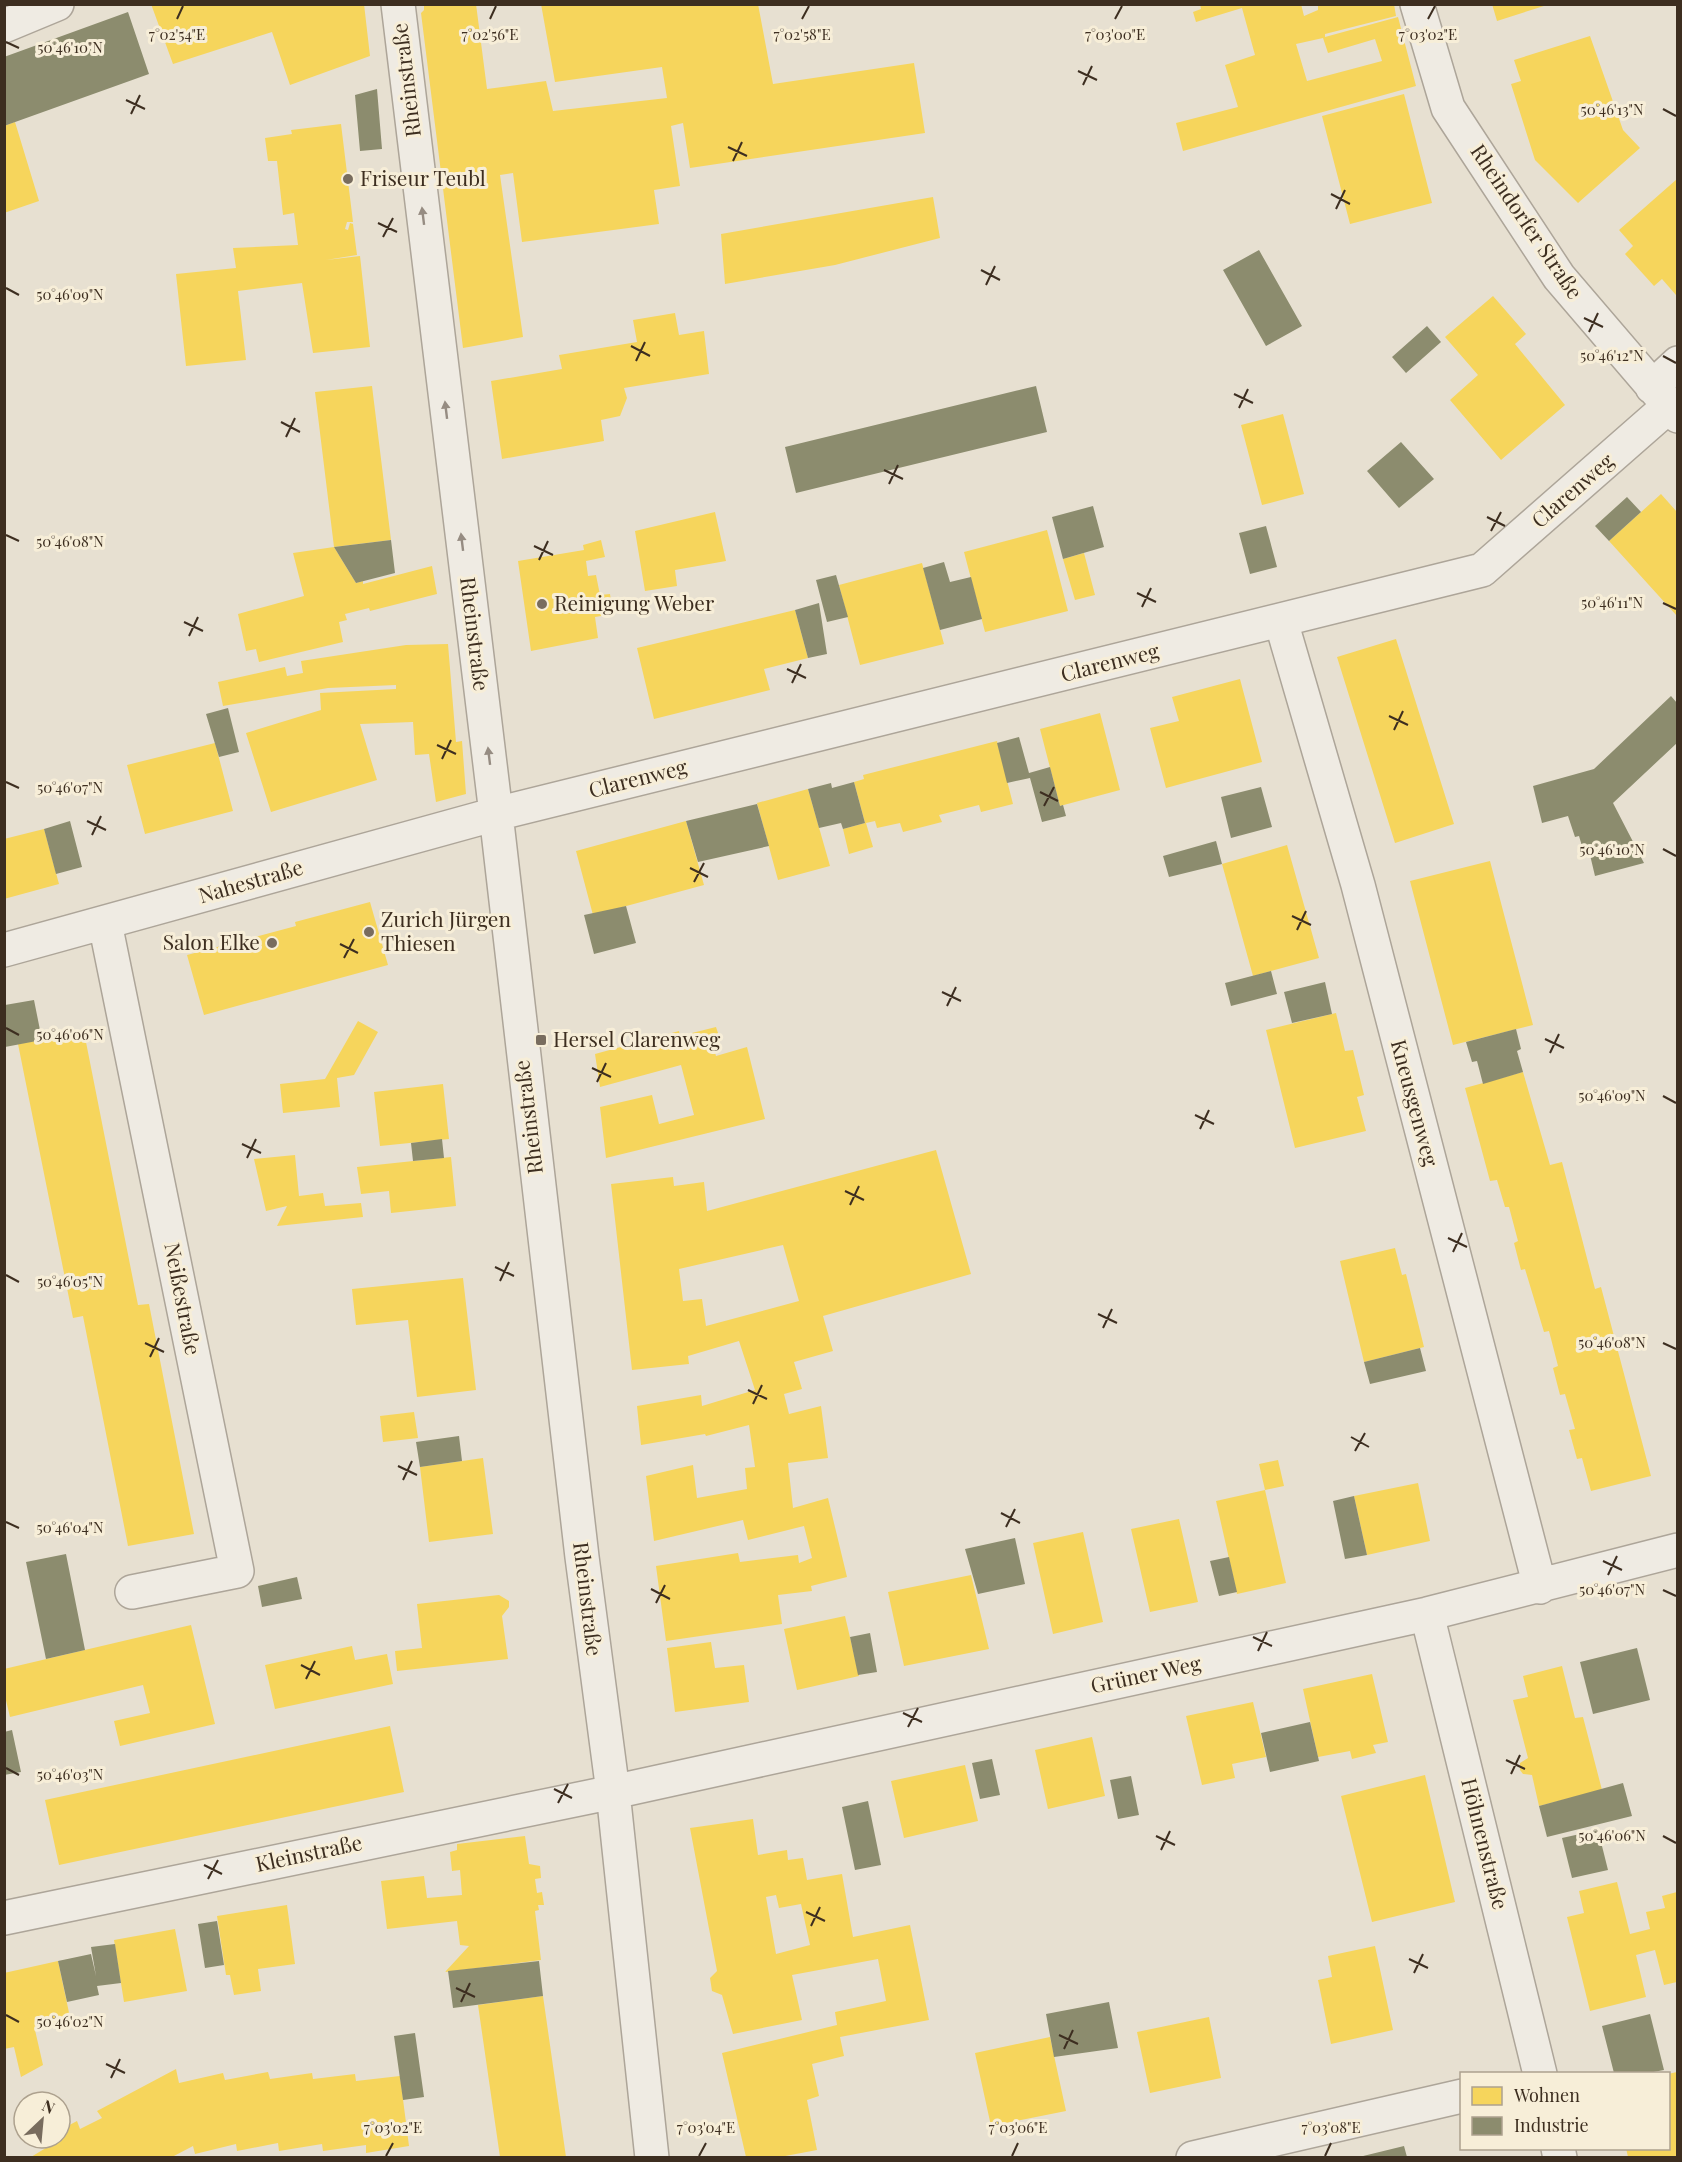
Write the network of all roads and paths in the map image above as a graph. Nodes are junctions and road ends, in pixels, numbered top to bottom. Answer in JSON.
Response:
{"nodes":[{"id":1,"x":57,"y":4,"type":"edge"},
{"id":2,"x":398,"y":4,"type":"edge"},
{"id":3,"x":1417,"y":4,"type":"edge"},
{"id":4,"x":4,"y":26,"type":"edge"},
{"id":5,"x":1677,"y":363,"type":"edge"},
{"id":6,"x":1666,"y":403,"type":"edge"},
{"id":7,"x":1281,"y":621,"type":"junction"},
{"id":8,"x":496,"y":814,"type":"junction"},
{"id":9,"x":105,"y":922,"type":"junction"},
{"id":10,"x":4,"y":950,"type":"edge"},
{"id":11,"x":1677,"y":1550,"type":"edge"},
{"id":12,"x":1540,"y":1587,"type":"junction"},
{"id":13,"x":132,"y":1592,"type":"dead end"},
{"id":14,"x":1428,"y":1614,"type":"junction"},
{"id":15,"x":613,"y":1792,"type":"junction"},
{"id":16,"x":4,"y":1918,"type":"edge"},
{"id":17,"x":1540,"y":2072,"type":"edge"},
{"id":18,"x":1460,"y":2096,"type":"edge"},
{"id":19,"x":652,"y":2157,"type":"edge"},
{"id":20,"x":1193,"y":2157,"type":"edge"}],
"edges":[{"from":1,"to":4,"type":"street"},
{"from":8,"to":2,"type":"street","name":"Rheinstraße","one_way":true},
{"from":3,"to":6,"type":"street","name":"Rheindorfer Straße"},
{"from":5,"to":6,"type":"street","name":"Clarenweg"},
{"from":6,"to":7,"type":"street","name":"Clarenweg"},
{"from":7,"to":8,"type":"street","name":"Clarenweg"},
{"from":7,"to":12,"type":"street","name":"Kneusgenweg"},
{"from":8,"to":9,"type":"street","name":"Nahestraße"},
{"from":8,"to":15,"type":"street","name":"Rheinstraße"},
{"from":9,"to":10,"type":"street","name":"Nahestraße"},
{"from":9,"to":13,"type":"street","name":"Neißestraße"},
{"from":11,"to":12,"type":"street","name":"Grüner Weg"},
{"from":12,"to":14,"type":"street","name":"Grüner Weg"},
{"from":14,"to":15,"type":"street","name":"Grüner Weg"},
{"from":14,"to":17,"type":"street","name":"Höhnenstraße"},
{"from":15,"to":16,"type":"street","name":"Kleinstraße"},
{"from":15,"to":19,"type":"street","name":"Rheinstraße"},
{"from":18,"to":20,"type":"street"}]}
